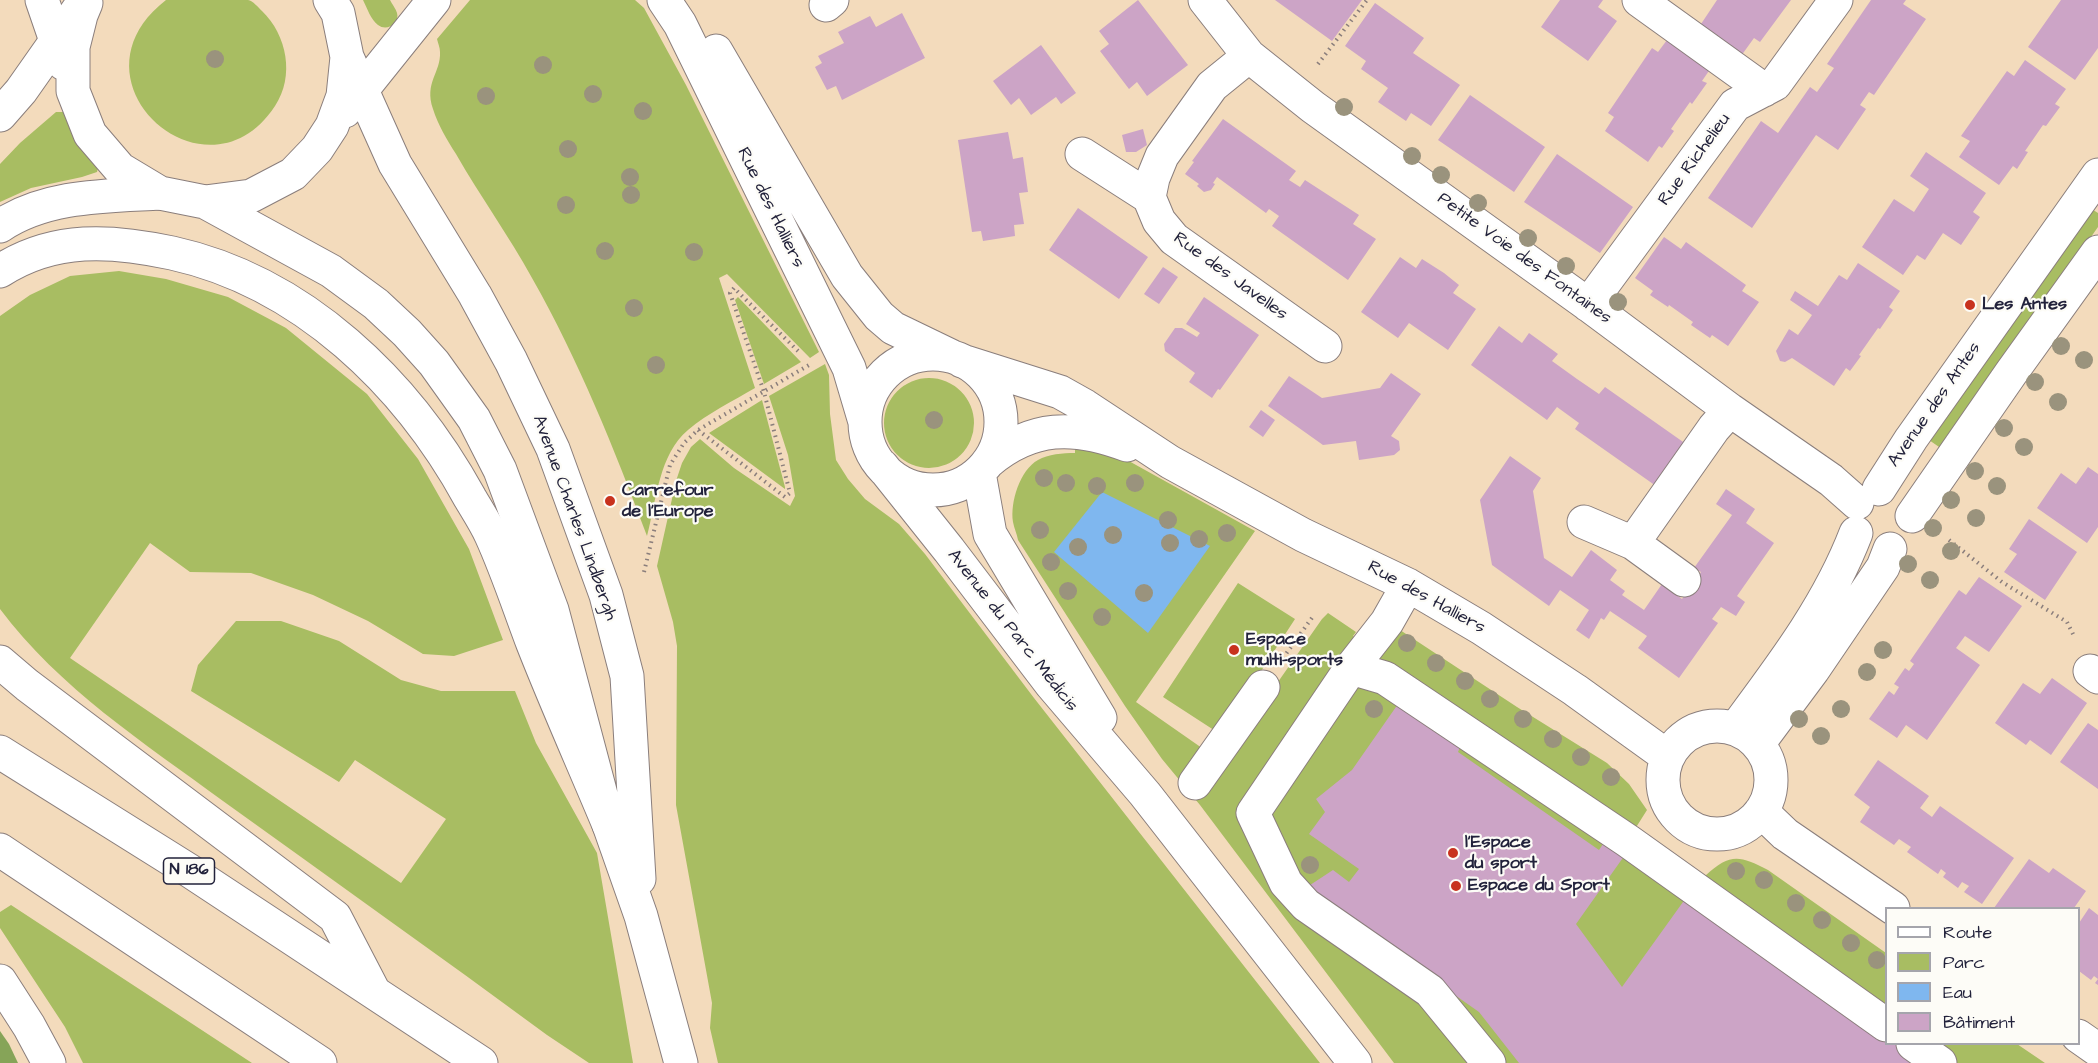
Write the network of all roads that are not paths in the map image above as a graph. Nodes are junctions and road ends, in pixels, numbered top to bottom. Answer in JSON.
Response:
{"nodes":[{"id":1,"x":42,"y":0,"type":"edge"},
{"id":2,"x":87,"y":0,"type":"edge"},
{"id":3,"x":330,"y":0,"type":"edge"},
{"id":4,"x":434,"y":0,"type":"edge"},
{"id":5,"x":664,"y":0,"type":"edge"},
{"id":6,"x":687,"y":0,"type":"edge"},
{"id":7,"x":1205,"y":0,"type":"edge"},
{"id":8,"x":1639,"y":0,"type":"edge"},
{"id":9,"x":1836,"y":0,"type":"edge"},
{"id":10,"x":56,"y":41,"type":"junction"},
{"id":11,"x":347,"y":57,"type":"junction"},
{"id":12,"x":1249,"y":57,"type":"junction"},
{"id":13,"x":1764,"y":90,"type":"junction"},
{"id":14,"x":73,"y":91,"type":"junction"},
{"id":15,"x":363,"y":91,"type":"junction"},
{"id":16,"x":0,"y":115,"type":"edge"},
{"id":17,"x":332,"y":126,"type":"junction"},
{"id":18,"x":1082,"y":154,"type":"dead end"},
{"id":19,"x":2098,"y":176,"type":"edge"},
{"id":20,"x":160,"y":193,"type":"junction"},
{"id":21,"x":1149,"y":197,"type":"junction"},
{"id":22,"x":205,"y":202,"type":"junction"},
{"id":23,"x":0,"y":226,"type":"edge"},
{"id":24,"x":2097,"y":256,"type":"edge"},
{"id":25,"x":0,"y":271,"type":"edge"},
{"id":26,"x":1588,"y":305,"type":"junction"},
{"id":27,"x":1325,"y":346,"type":"dead end"},
{"id":28,"x":957,"y":358,"type":"junction"},
{"id":29,"x":1730,"y":410,"type":"junction"},
{"id":30,"x":865,"y":422,"type":"junction"},
{"id":31,"x":1170,"y":462,"type":"junction"},
{"id":32,"x":882,"y":466,"type":"junction"},
{"id":33,"x":983,"y":468,"type":"junction"},
{"id":34,"x":1864,"y":509,"type":"junction"},
{"id":35,"x":1912,"y":516,"type":"junction"},
{"id":36,"x":1584,"y":522,"type":"dead end"},
{"id":37,"x":1633,"y":543,"type":"junction"},
{"id":38,"x":1890,"y":549,"type":"junction"},
{"id":39,"x":1684,"y":580,"type":"dead end"},
{"id":40,"x":1408,"y":585,"type":"junction"},
{"id":41,"x":0,"y":662,"type":"edge"},
{"id":42,"x":1351,"y":669,"type":"junction"},
{"id":43,"x":1263,"y":687,"type":"road end"},
{"id":44,"x":1747,"y":736,"type":"junction"},
{"id":45,"x":0,"y":752,"type":"edge"},
{"id":46,"x":1668,"y":757,"type":"junction"},
{"id":47,"x":1195,"y":783,"type":"dead end"},
{"id":48,"x":1145,"y":794,"type":"junction"},
{"id":49,"x":1761,"y":812,"type":"junction"},
{"id":50,"x":609,"y":825,"type":"junction"},
{"id":51,"x":0,"y":850,"type":"edge"},
{"id":52,"x":1890,"y":907,"type":"edge"},
{"id":53,"x":641,"y":916,"type":"junction"},
{"id":54,"x":0,"y":981,"type":"edge"},
{"id":55,"x":376,"y":994,"type":"junction"},
{"id":56,"x":1885,"y":1024,"type":"edge"},
{"id":57,"x":2080,"y":1037,"type":"edge"},
{"id":58,"x":1914,"y":1045,"type":"edge"},
{"id":59,"x":2098,"y":1050,"type":"edge"},
{"id":60,"x":679,"y":1052,"type":"edge"},
{"id":61,"x":49,"y":1063,"type":"edge"},
{"id":62,"x":320,"y":1063,"type":"edge"},
{"id":63,"x":481,"y":1063,"type":"edge"},
{"id":64,"x":1355,"y":1063,"type":"edge"},
{"id":65,"x":1489,"y":1063,"type":"edge"},
{"id":66,"x":1940,"y":1063,"type":"edge"}],
"edges":[{"from":1,"to":10,"type":"main road"},
{"from":2,"to":10,"type":"main road"},
{"from":2,"to":14,"type":"main road"},
{"from":3,"to":11,"type":"main road"},
{"from":4,"to":15,"type":"main road"},
{"from":5,"to":30,"type":"main road","name":"Rue des Halliers"},
{"from":6,"to":28,"type":"main road","name":"Rue des Halliers"},
{"from":7,"to":12,"type":"main road","name":"Petite Voie des Fontaines"},
{"from":8,"to":13,"type":"main road"},
{"from":9,"to":13,"type":"main road","name":"Rue Richelieu"},
{"from":10,"to":14,"type":"main road"},
{"from":10,"to":16,"type":"main road"},
{"from":11,"to":15,"type":"main road","name":"Avenue Charles Lindbergh"},
{"from":11,"to":17,"type":"main road"},
{"from":12,"to":21,"type":"main road"},
{"from":12,"to":26,"type":"main road","name":"Petite Voie des Fontaines"},
{"from":13,"to":26,"type":"main road","name":"Rue Richelieu"},
{"from":14,"to":20,"type":"main road"},
{"from":15,"to":17,"type":"main road"},
{"from":15,"to":53,"type":"main road","name":"Avenue Charles Lindbergh"},
{"from":17,"to":22,"type":"main road"},
{"from":18,"to":21,"type":"main road"},
{"from":19,"to":34,"type":"main road","name":"Avenue des Antes"},
{"from":20,"to":22,"type":"main road"},
{"from":20,"to":23,"type":"main road"},
{"from":21,"to":27,"type":"main road","name":"Rue des Javelles"},
{"from":22,"to":50,"type":"main road","name":"Avenue Charles Lindbergh"},
{"from":24,"to":35,"type":"main road"},
{"from":25,"to":50,"type":"main road"},
{"from":26,"to":29,"type":"main road","name":"Petite Voie des Fontaines"},
{"from":28,"to":30,"type":"main road"},
{"from":28,"to":31,"type":"main road","name":"Rue des Halliers"},
{"from":28,"to":33,"type":"main road"},
{"from":29,"to":34,"type":"main road","name":"Petite Voie des Fontaines"},
{"from":29,"to":37,"type":"main road"},
{"from":30,"to":32,"type":"main road"},
{"from":31,"to":33,"type":"main road","name":"Rue des Halliers"},
{"from":31,"to":40,"type":"main road","name":"Rue des Halliers"},
{"from":32,"to":33,"type":"main road"},
{"from":32,"to":48,"type":"main road","name":"Avenue du Parc Médicis"},
{"from":33,"to":48,"type":"main road","name":"Avenue du Parc Médicis"},
{"from":34,"to":35,"type":"main road","name":"Avenue des Antes"},
{"from":34,"to":38,"type":"main road"},
{"from":34,"to":44,"type":"main road","name":"Avenue des Antes"},
{"from":35,"to":38,"type":"main road"},
{"from":36,"to":37,"type":"main road"},
{"from":37,"to":39,"type":"main road"},
{"from":38,"to":44,"type":"main road"},
{"from":40,"to":42,"type":"main road"},
{"from":40,"to":46,"type":"main road","name":"Rue des Halliers"},
{"from":41,"to":55,"type":"main road"},
{"from":42,"to":56,"type":"main road"},
{"from":42,"to":65,"type":"main road"},
{"from":43,"to":47,"type":"main road"},
{"from":44,"to":46,"type":"main road"},
{"from":44,"to":49,"type":"main road"},
{"from":45,"to":55,"type":"main road","number":"N 186"},
{"from":46,"to":49,"type":"main road"},
{"from":48,"to":64,"type":"main road","name":"Avenue du Parc Médicis"},
{"from":49,"to":52,"type":"main road"},
{"from":50,"to":53,"type":"main road","name":"Avenue Charles Lindbergh"},
{"from":51,"to":62,"type":"main road"},
{"from":53,"to":60,"type":"main road","name":"Avenue Charles Lindbergh"},
{"from":54,"to":61,"type":"main road"},
{"from":55,"to":63,"type":"main road","number":"N 186"},
{"from":57,"to":59,"type":"main road"},
{"from":58,"to":66,"type":"main road"}]}
